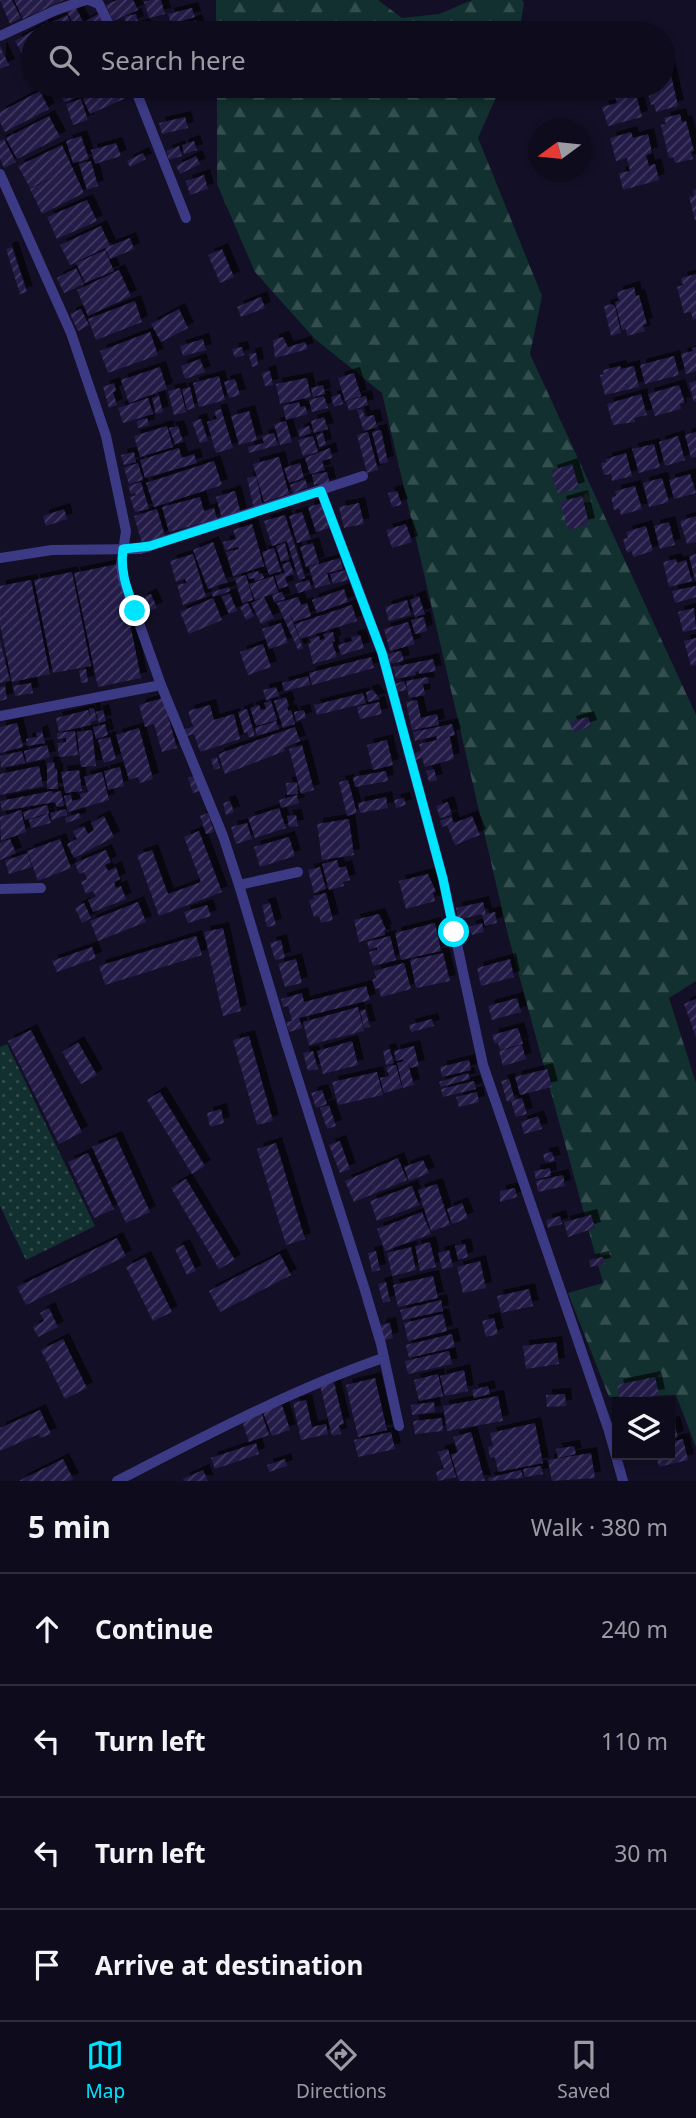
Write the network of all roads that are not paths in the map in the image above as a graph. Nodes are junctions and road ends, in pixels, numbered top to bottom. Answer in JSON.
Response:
{"nodes":[{"id":1,"x":88,"y":0,"type":"edge"},
{"id":2,"x":32,"y":21,"type":"edge"},
{"id":3,"x":107,"y":21,"type":"edge"},
{"id":4,"x":21,"y":26,"type":"edge"},
{"id":5,"x":0,"y":36,"type":"edge"},
{"id":6,"x":139,"y":98,"type":"edge"},
{"id":7,"x":0,"y":174,"type":"edge"},
{"id":8,"x":186,"y":218,"type":"dead end"},
{"id":9,"x":363,"y":476,"type":"dead end"},
{"id":10,"x":321,"y":491,"type":"junction"},
{"id":11,"x":123,"y":549,"type":"junction"},
{"id":12,"x":0,"y":558,"type":"edge"},
{"id":13,"x":161,"y":685,"type":"junction"},
{"id":14,"x":0,"y":716,"type":"edge"},
{"id":15,"x":299,"y":872,"type":"dead end"},
{"id":16,"x":239,"y":885,"type":"junction"},
{"id":17,"x":41,"y":888,"type":"dead end"},
{"id":18,"x":0,"y":889,"type":"edge"},
{"id":19,"x":383,"y":1358,"type":"junction"},
{"id":20,"x":399,"y":1426,"type":"dead end"},
{"id":21,"x":117,"y":1481,"type":"edge"},
{"id":22,"x":623,"y":1481,"type":"edge"}],
"edges":[{"from":1,"to":2,"type":"street"},
{"from":1,"to":3,"type":"street"},
{"from":4,"to":5,"type":"street"},
{"from":6,"to":8,"type":"street"},
{"from":7,"to":11,"type":"street"},
{"from":9,"to":10,"type":"street"},
{"from":10,"to":11,"type":"street"},
{"from":10,"to":22,"type":"street"},
{"from":11,"to":12,"type":"street"},
{"from":11,"to":13,"type":"street"},
{"from":13,"to":14,"type":"street"},
{"from":13,"to":16,"type":"street"},
{"from":15,"to":16,"type":"street"},
{"from":16,"to":19,"type":"street"},
{"from":17,"to":18,"type":"street"},
{"from":19,"to":20,"type":"street"},
{"from":19,"to":21,"type":"street"}]}
